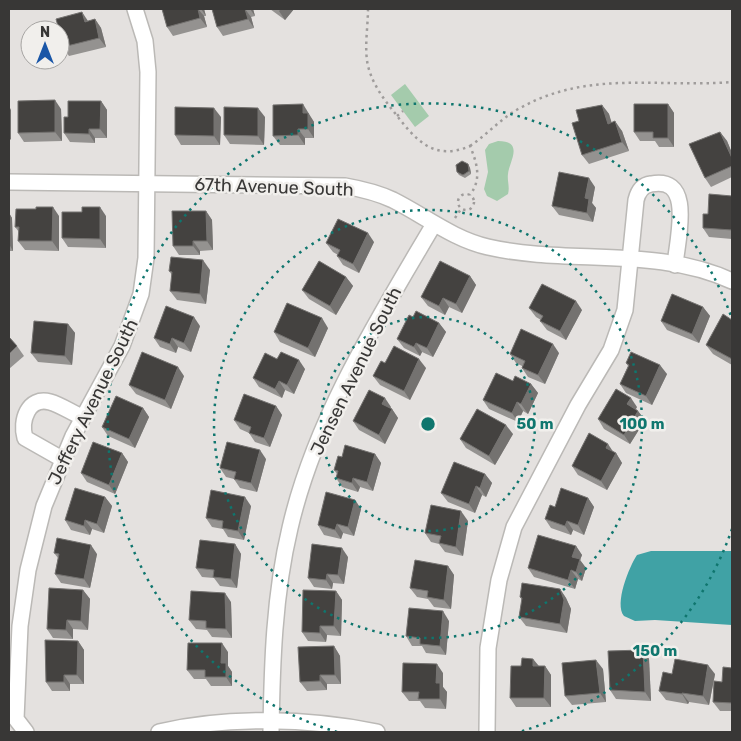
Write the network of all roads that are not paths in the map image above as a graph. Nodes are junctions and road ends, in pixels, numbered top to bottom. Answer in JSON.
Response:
{"nodes":[{"id":1,"x":134,"y":9,"type":"edge"},
{"id":2,"x":9,"y":182,"type":"edge"},
{"id":3,"x":147,"y":183,"type":"junction"},
{"id":4,"x":434,"y":224,"type":"junction"},
{"id":5,"x":630,"y":260,"type":"junction"},
{"id":6,"x":675,"y":264,"type":"junction"},
{"id":7,"x":732,"y":281,"type":"edge"},
{"id":8,"x":82,"y":417,"type":"junction"},
{"id":9,"x":62,"y":459,"type":"junction"},
{"id":10,"x":271,"y":728,"type":"edge"},
{"id":11,"x":26,"y":732,"type":"edge"},
{"id":12,"x":159,"y":732,"type":"edge"},
{"id":13,"x":377,"y":732,"type":"edge"},
{"id":14,"x":487,"y":732,"type":"edge"}],
"edges":[{"from":1,"to":3,"type":"street","name":"Jeffery Avenue South"},
{"from":2,"to":3,"type":"street","name":"67th Avenue South"},
{"from":3,"to":4,"type":"street","name":"67th Avenue South"},
{"from":3,"to":8,"type":"street","name":"Jeffery Avenue South"},
{"from":4,"to":5,"type":"street","name":"67th Avenue South"},
{"from":4,"to":10,"type":"street","name":"Jensen Avenue South"},
{"from":5,"to":6,"type":"street","name":"67th Avenue South"},
{"from":5,"to":6,"type":"street"},
{"from":5,"to":14,"type":"street"},
{"from":6,"to":7,"type":"street","name":"67th Avenue South"},
{"from":8,"to":9,"type":"street","name":"Jeffery Avenue South"},
{"from":8,"to":9,"type":"street"},
{"from":9,"to":11,"type":"street","name":"Jeffery Avenue South"},
{"from":10,"to":12,"type":"street"},
{"from":10,"to":13,"type":"street"}]}
